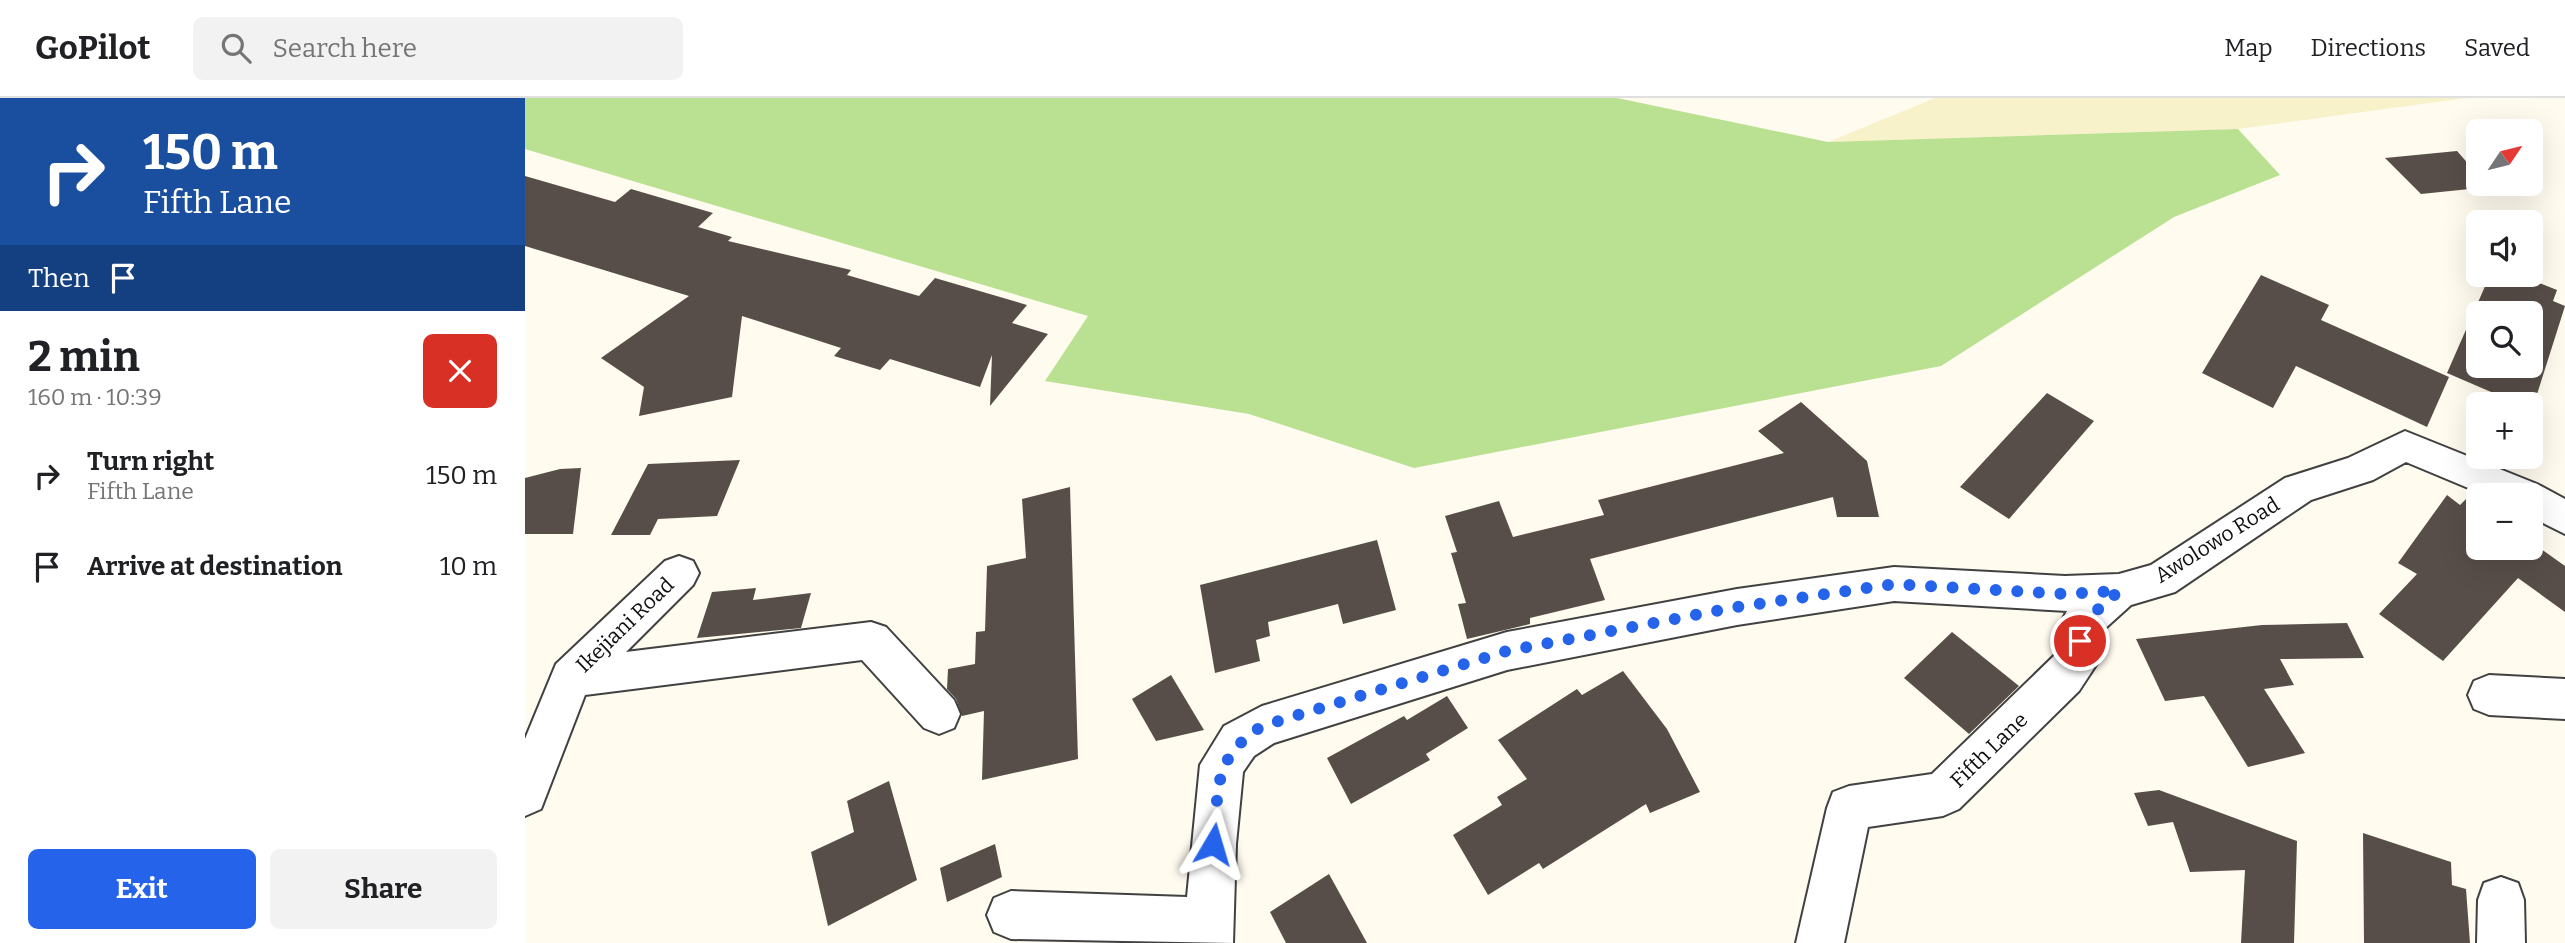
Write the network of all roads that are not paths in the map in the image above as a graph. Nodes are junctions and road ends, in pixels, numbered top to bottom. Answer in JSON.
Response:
{"nodes":[{"id":1,"x":2495,"y":483,"type":"edge"},
{"id":2,"x":2543,"y":506,"type":"edge"},
{"id":3,"x":2565,"y":518,"type":"edge"},
{"id":4,"x":679,"y":573,"type":"dead end"},
{"id":5,"x":2119,"y":591,"type":"junction"},
{"id":6,"x":571,"y":678,"type":"junction"},
{"id":7,"x":2489,"y":695,"type":"dead end"},
{"id":8,"x":2565,"y":699,"type":"edge"},
{"id":9,"x":939,"y":714,"type":"dead end"},
{"id":10,"x":525,"y":794,"type":"edge"},
{"id":11,"x":1011,"y":915,"type":"dead end"},
{"id":12,"x":1210,"y":932,"type":"edge"},
{"id":13,"x":1820,"y":943,"type":"edge"}],
"edges":[{"from":1,"to":5,"type":"street","name":"Awolowo Road"},
{"from":2,"to":3,"type":"street"},
{"from":4,"to":6,"type":"street","name":"Ikejiani Road"},
{"from":5,"to":12,"type":"street","name":"Awolowo Road"},
{"from":5,"to":13,"type":"street","name":"Fifth Lane"},
{"from":6,"to":9,"type":"street"},
{"from":6,"to":10,"type":"street","name":"Ikejiani Road"},
{"from":7,"to":8,"type":"street"},
{"from":11,"to":12,"type":"street"}]}
